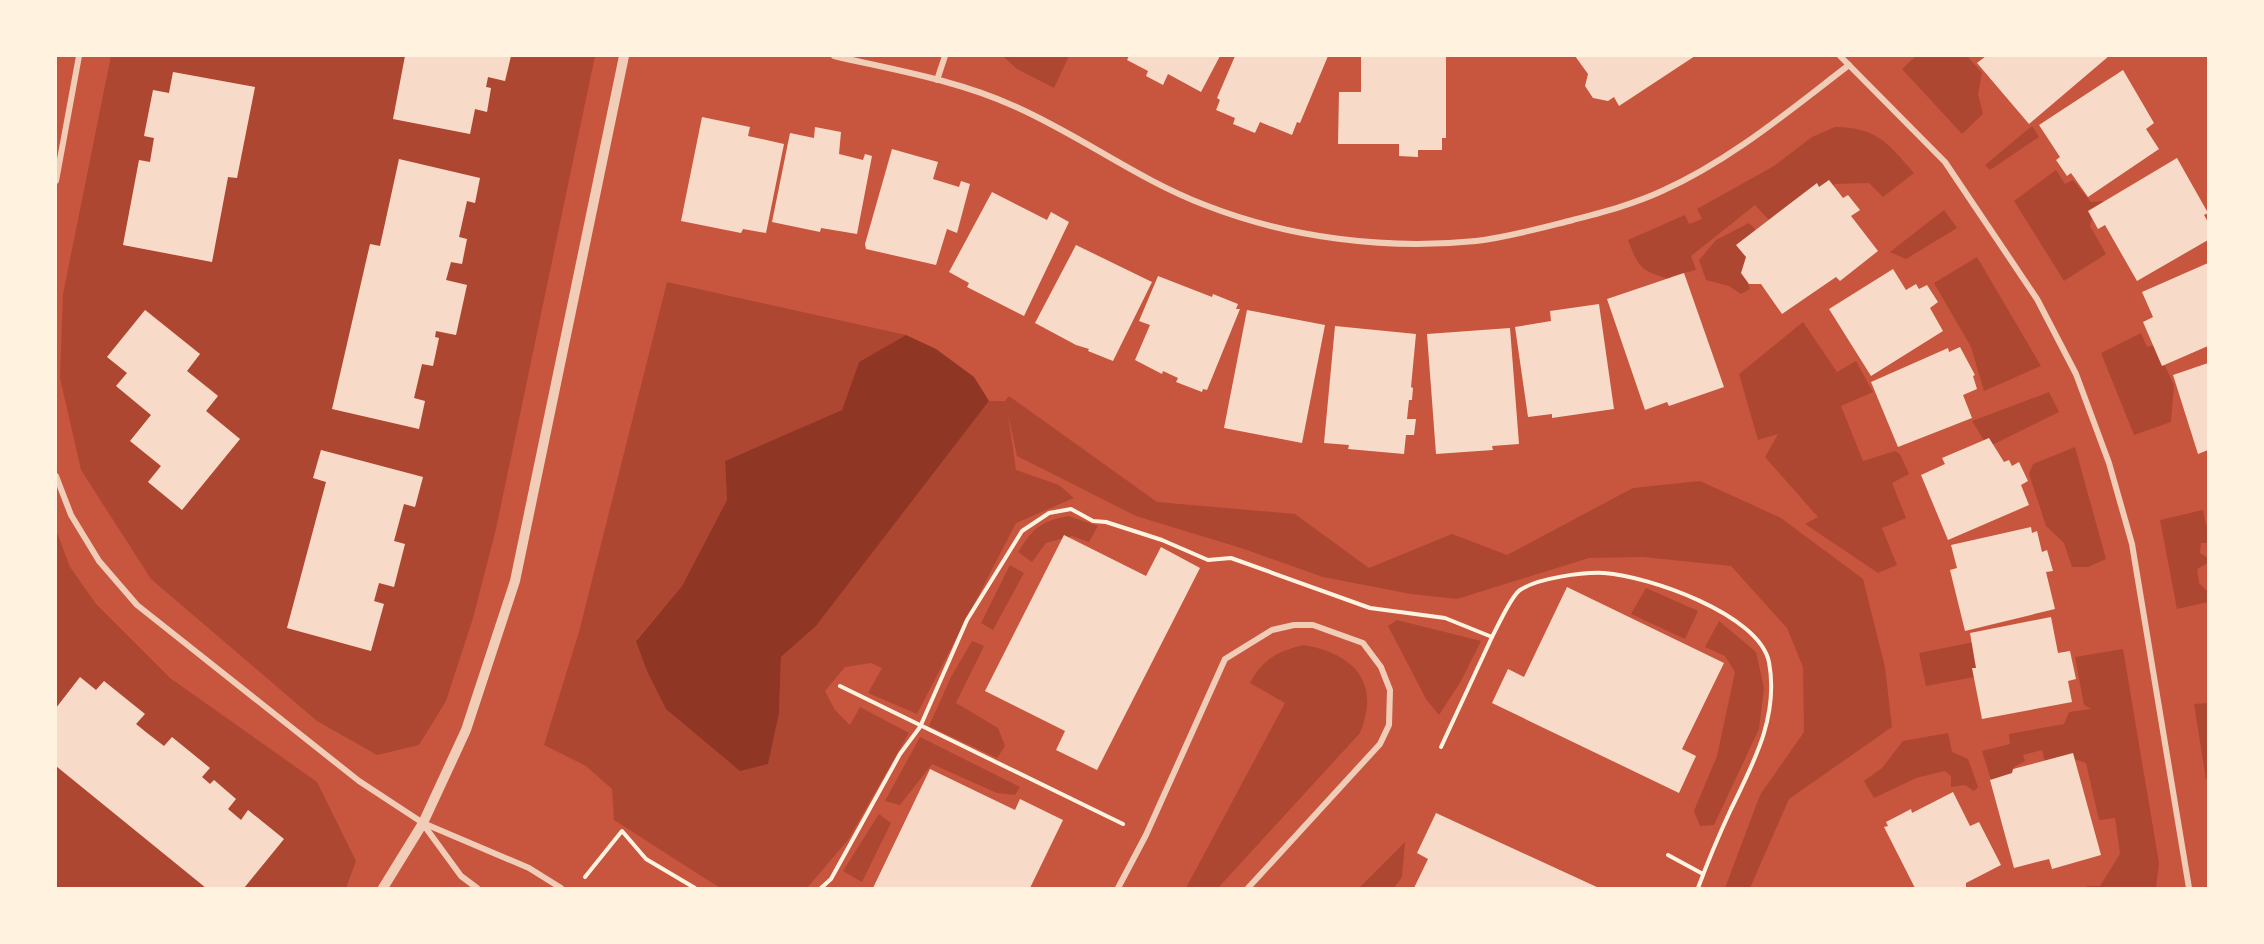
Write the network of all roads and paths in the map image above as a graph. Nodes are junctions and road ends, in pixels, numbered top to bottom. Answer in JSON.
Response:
{"nodes":[{"id":1,"x":79,"y":56,"type":"edge"},
{"id":2,"x":624,"y":56,"type":"edge"},
{"id":3,"x":834,"y":56,"type":"edge"},
{"id":4,"x":945,"y":56,"type":"edge"},
{"id":5,"x":1840,"y":56,"type":"edge"},
{"id":6,"x":1849,"y":65,"type":"junction"},
{"id":7,"x":937,"y":80,"type":"junction"},
{"id":8,"x":56,"y":181,"type":"edge"},
{"id":9,"x":56,"y":476,"type":"edge"},
{"id":10,"x":1492,"y":637,"type":"dead end"},
{"id":11,"x":840,"y":686,"type":"dead end"},
{"id":12,"x":1441,"y":747,"type":"dead end"},
{"id":13,"x":423,"y":823,"type":"junction"},
{"id":14,"x":1146,"y":836,"type":"junction"},
{"id":15,"x":1668,"y":855,"type":"dead end"},
{"id":16,"x":1703,"y":874,"type":"dead end"},
{"id":17,"x":574,"y":875,"type":"dead end"},
{"id":18,"x":383,"y":888,"type":"edge"},
{"id":19,"x":477,"y":888,"type":"edge"},
{"id":20,"x":561,"y":888,"type":"edge"},
{"id":21,"x":695,"y":888,"type":"edge"},
{"id":22,"x":1118,"y":888,"type":"edge"},
{"id":23,"x":1248,"y":888,"type":"edge"},
{"id":24,"x":2189,"y":888,"type":"edge"}],
"edges":[{"from":1,"to":8,"type":"street"},
{"from":2,"to":13,"type":"street"},
{"from":3,"to":7,"type":"street"},
{"from":4,"to":7,"type":"street"},
{"from":5,"to":6,"type":"street"},
{"from":6,"to":7,"type":"street"},
{"from":6,"to":24,"type":"street"},
{"from":9,"to":13,"type":"street"},
{"from":10,"to":12,"type":"path"},
{"from":11,"to":14,"type":"path"},
{"from":13,"to":18,"type":"street"},
{"from":13,"to":19,"type":"street"},
{"from":13,"to":20,"type":"street"},
{"from":14,"to":22,"type":"street"},
{"from":14,"to":23,"type":"street"},
{"from":15,"to":16,"type":"path"},
{"from":17,"to":21,"type":"path"}]}
